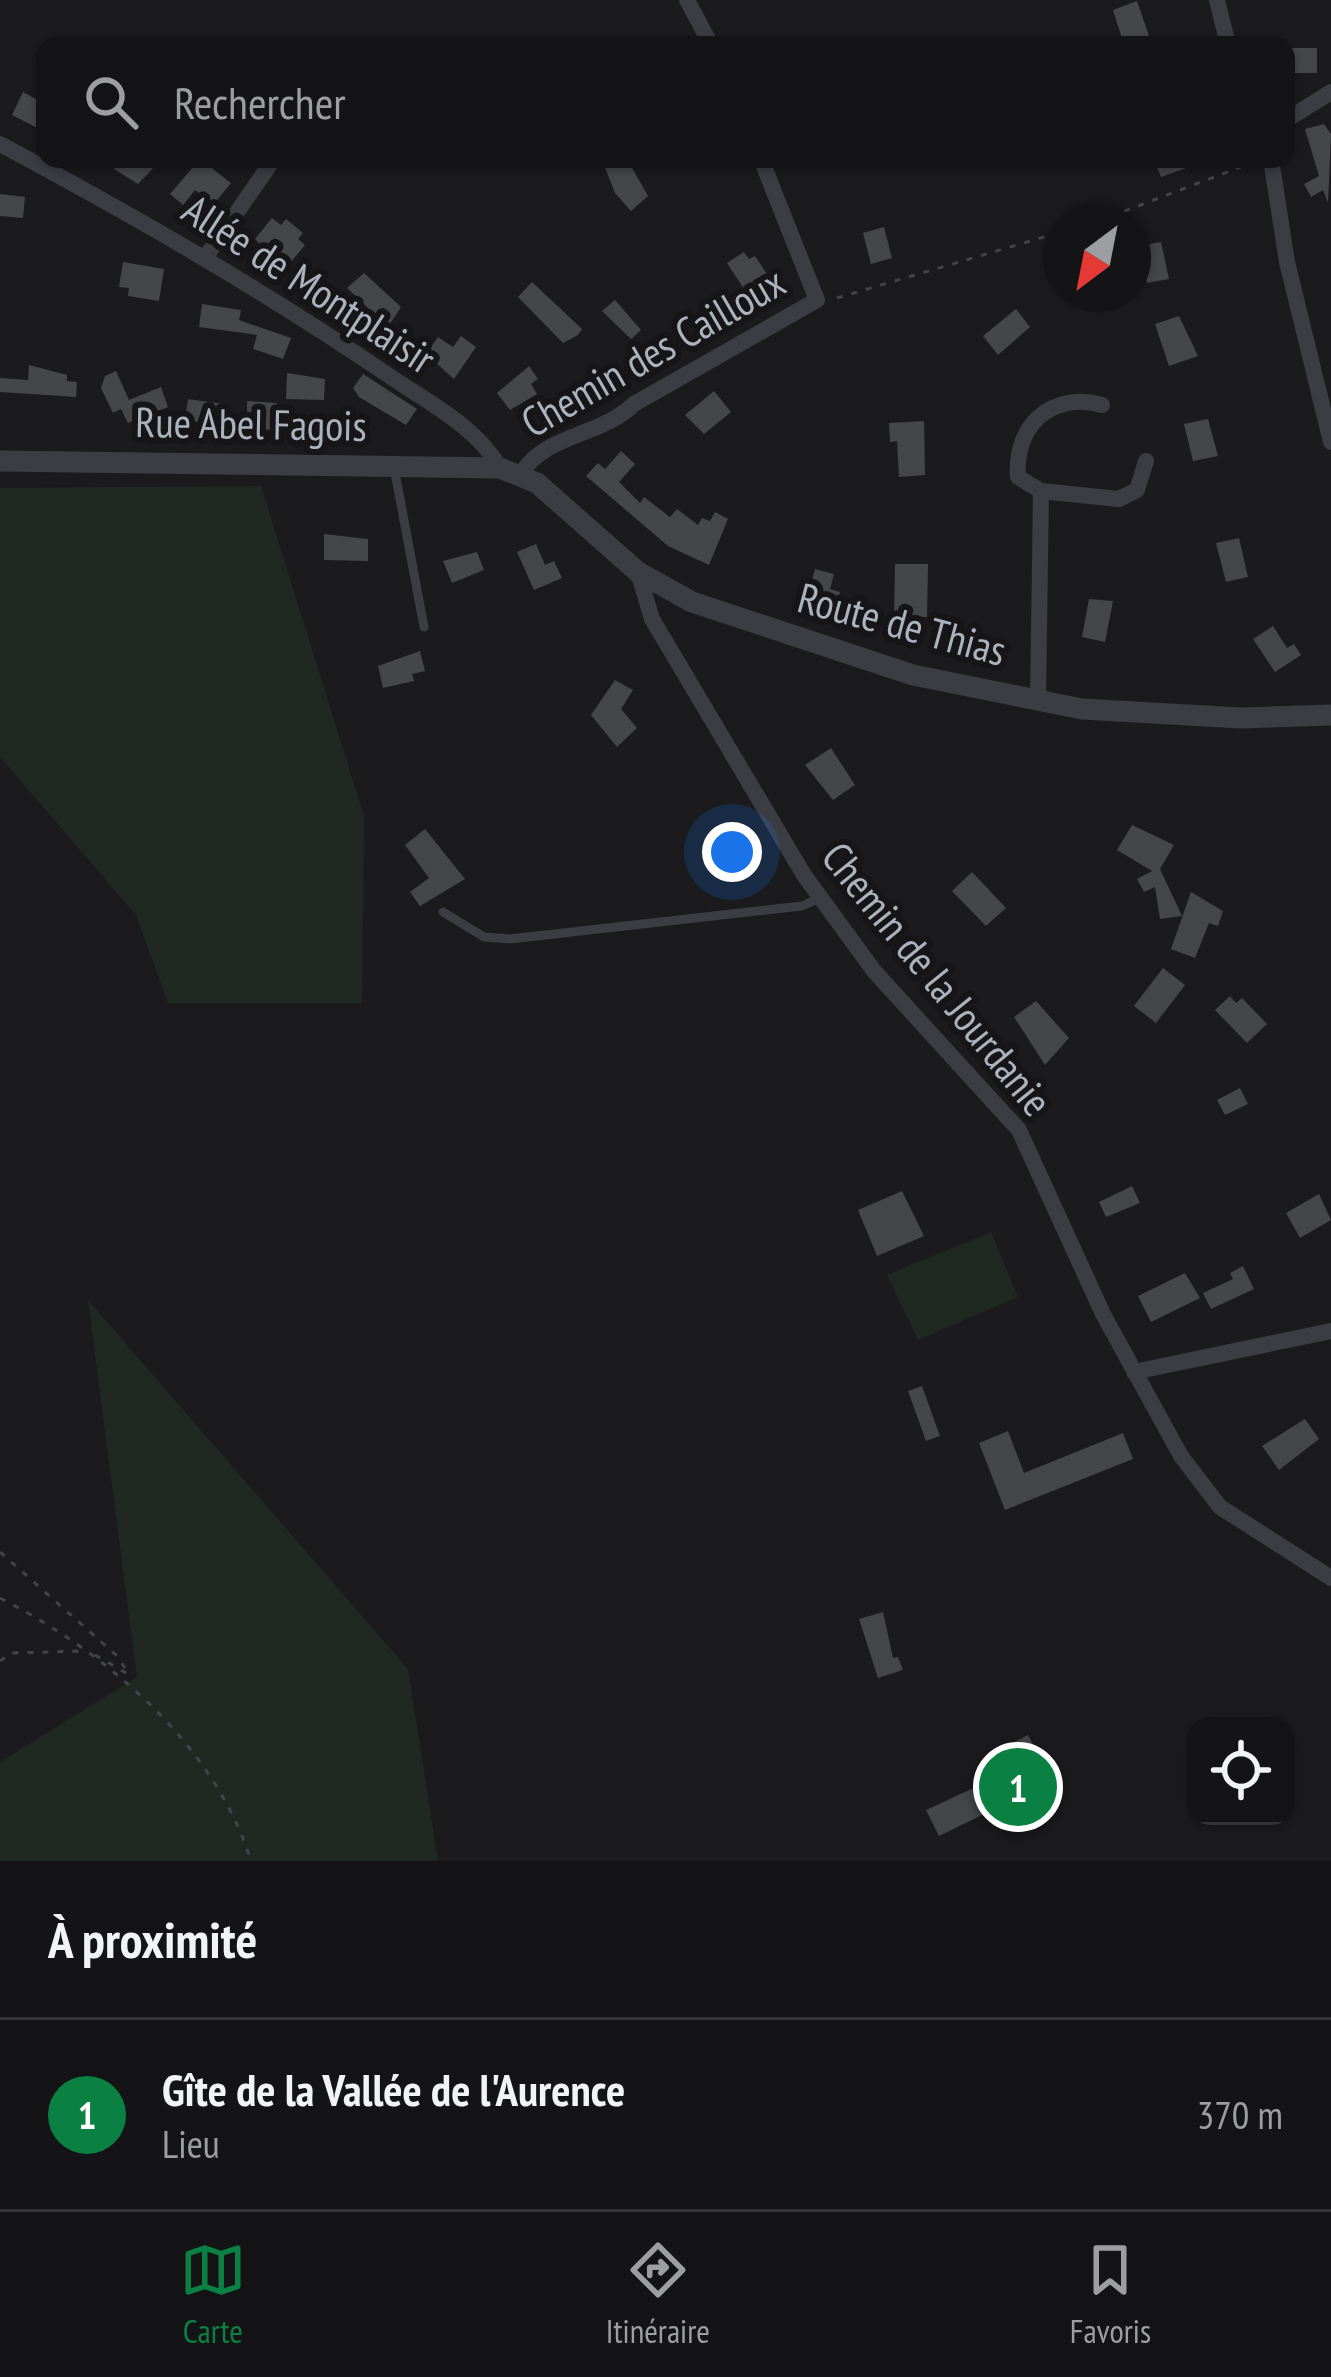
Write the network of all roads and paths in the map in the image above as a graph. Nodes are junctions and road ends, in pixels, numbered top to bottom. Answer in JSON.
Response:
{"nodes":[{"id":1,"x":687,"y":0,"type":"edge"},
{"id":2,"x":1217,"y":0,"type":"edge"},
{"id":3,"x":706,"y":36,"type":"edge"},
{"id":4,"x":1226,"y":36,"type":"edge"},
{"id":5,"x":1331,"y":92,"type":"edge"},
{"id":6,"x":1295,"y":114,"type":"edge"},
{"id":7,"x":0,"y":144,"type":"edge"},
{"id":8,"x":36,"y":163,"type":"edge"},
{"id":9,"x":45,"y":168,"type":"edge"},
{"id":10,"x":267,"y":168,"type":"edge"},
{"id":11,"x":764,"y":168,"type":"edge"},
{"id":12,"x":1238,"y":168,"type":"edge"},
{"id":13,"x":1272,"y":168,"type":"edge"},
{"id":14,"x":1143,"y":204,"type":"edge"},
{"id":15,"x":1043,"y":237,"type":"edge"},
{"id":16,"x":207,"y":255,"type":"junction"},
{"id":17,"x":817,"y":299,"type":"junction"},
{"id":18,"x":1102,"y":405,"type":"dead end"},
{"id":19,"x":1331,"y":442,"type":"edge"},
{"id":20,"x":0,"y":461,"type":"edge"},
{"id":21,"x":1146,"y":461,"type":"dead end"},
{"id":22,"x":394,"y":465,"type":"junction"},
{"id":23,"x":511,"y":471,"type":"junction"},
{"id":24,"x":1041,"y":491,"type":"junction"},
{"id":25,"x":638,"y":572,"type":"junction"},
{"id":26,"x":424,"y":627,"type":"dead end"},
{"id":27,"x":1038,"y":700,"type":"junction"},
{"id":28,"x":1331,"y":715,"type":"edge"},
{"id":29,"x":820,"y":898,"type":"junction"},
{"id":30,"x":443,"y":912,"type":"dead end"},
{"id":31,"x":1331,"y":1331,"type":"edge"},
{"id":32,"x":1134,"y":1372,"type":"junction"},
{"id":33,"x":0,"y":1552,"type":"edge"},
{"id":34,"x":1331,"y":1578,"type":"edge"},
{"id":35,"x":0,"y":1598,"type":"edge"},
{"id":36,"x":87,"y":1651,"type":"junction"},
{"id":37,"x":0,"y":1661,"type":"edge"},
{"id":38,"x":250,"y":1861,"type":"edge"}],
"edges":[{"from":1,"to":3,"type":"street"},
{"from":2,"to":4,"type":"street"},
{"from":5,"to":6,"type":"street"},
{"from":7,"to":8,"type":"street","name":"Allée de Montplaisir"},
{"from":9,"to":16,"type":"street","name":"Allée de Montplaisir"},
{"from":10,"to":16,"type":"street"},
{"from":11,"to":17,"type":"street","name":"Chemin des Cailloux"},
{"from":12,"to":14,"type":"path"},
{"from":13,"to":19,"type":"street"},
{"from":15,"to":17,"type":"path"},
{"from":16,"to":23,"type":"street","name":"Allée de Montplaisir"},
{"from":17,"to":23,"type":"street","name":"Chemin des Cailloux"},
{"from":18,"to":24,"type":"street"},
{"from":20,"to":22,"type":"street","name":"Rue Abel Fagois"},
{"from":21,"to":24,"type":"street"},
{"from":22,"to":23,"type":"street","name":"Rue Abel Fagois"},
{"from":22,"to":26,"type":"lane"},
{"from":23,"to":25,"type":"street","name":"Route de Thias"},
{"from":24,"to":27,"type":"street"},
{"from":25,"to":27,"type":"street","name":"Route de Thias"},
{"from":25,"to":29,"type":"street","name":"Chemin de la Jourdanie"},
{"from":27,"to":28,"type":"street","name":"Route de Thias"},
{"from":29,"to":30,"type":"lane"},
{"from":29,"to":32,"type":"street","name":"Chemin de la Jourdanie"},
{"from":31,"to":32,"type":"street"},
{"from":32,"to":34,"type":"street","name":"Chemin de la Jourdanie"},
{"from":33,"to":36,"type":"path"},
{"from":35,"to":36,"type":"path"},
{"from":36,"to":37,"type":"path"},
{"from":36,"to":38,"type":"path"}]}
